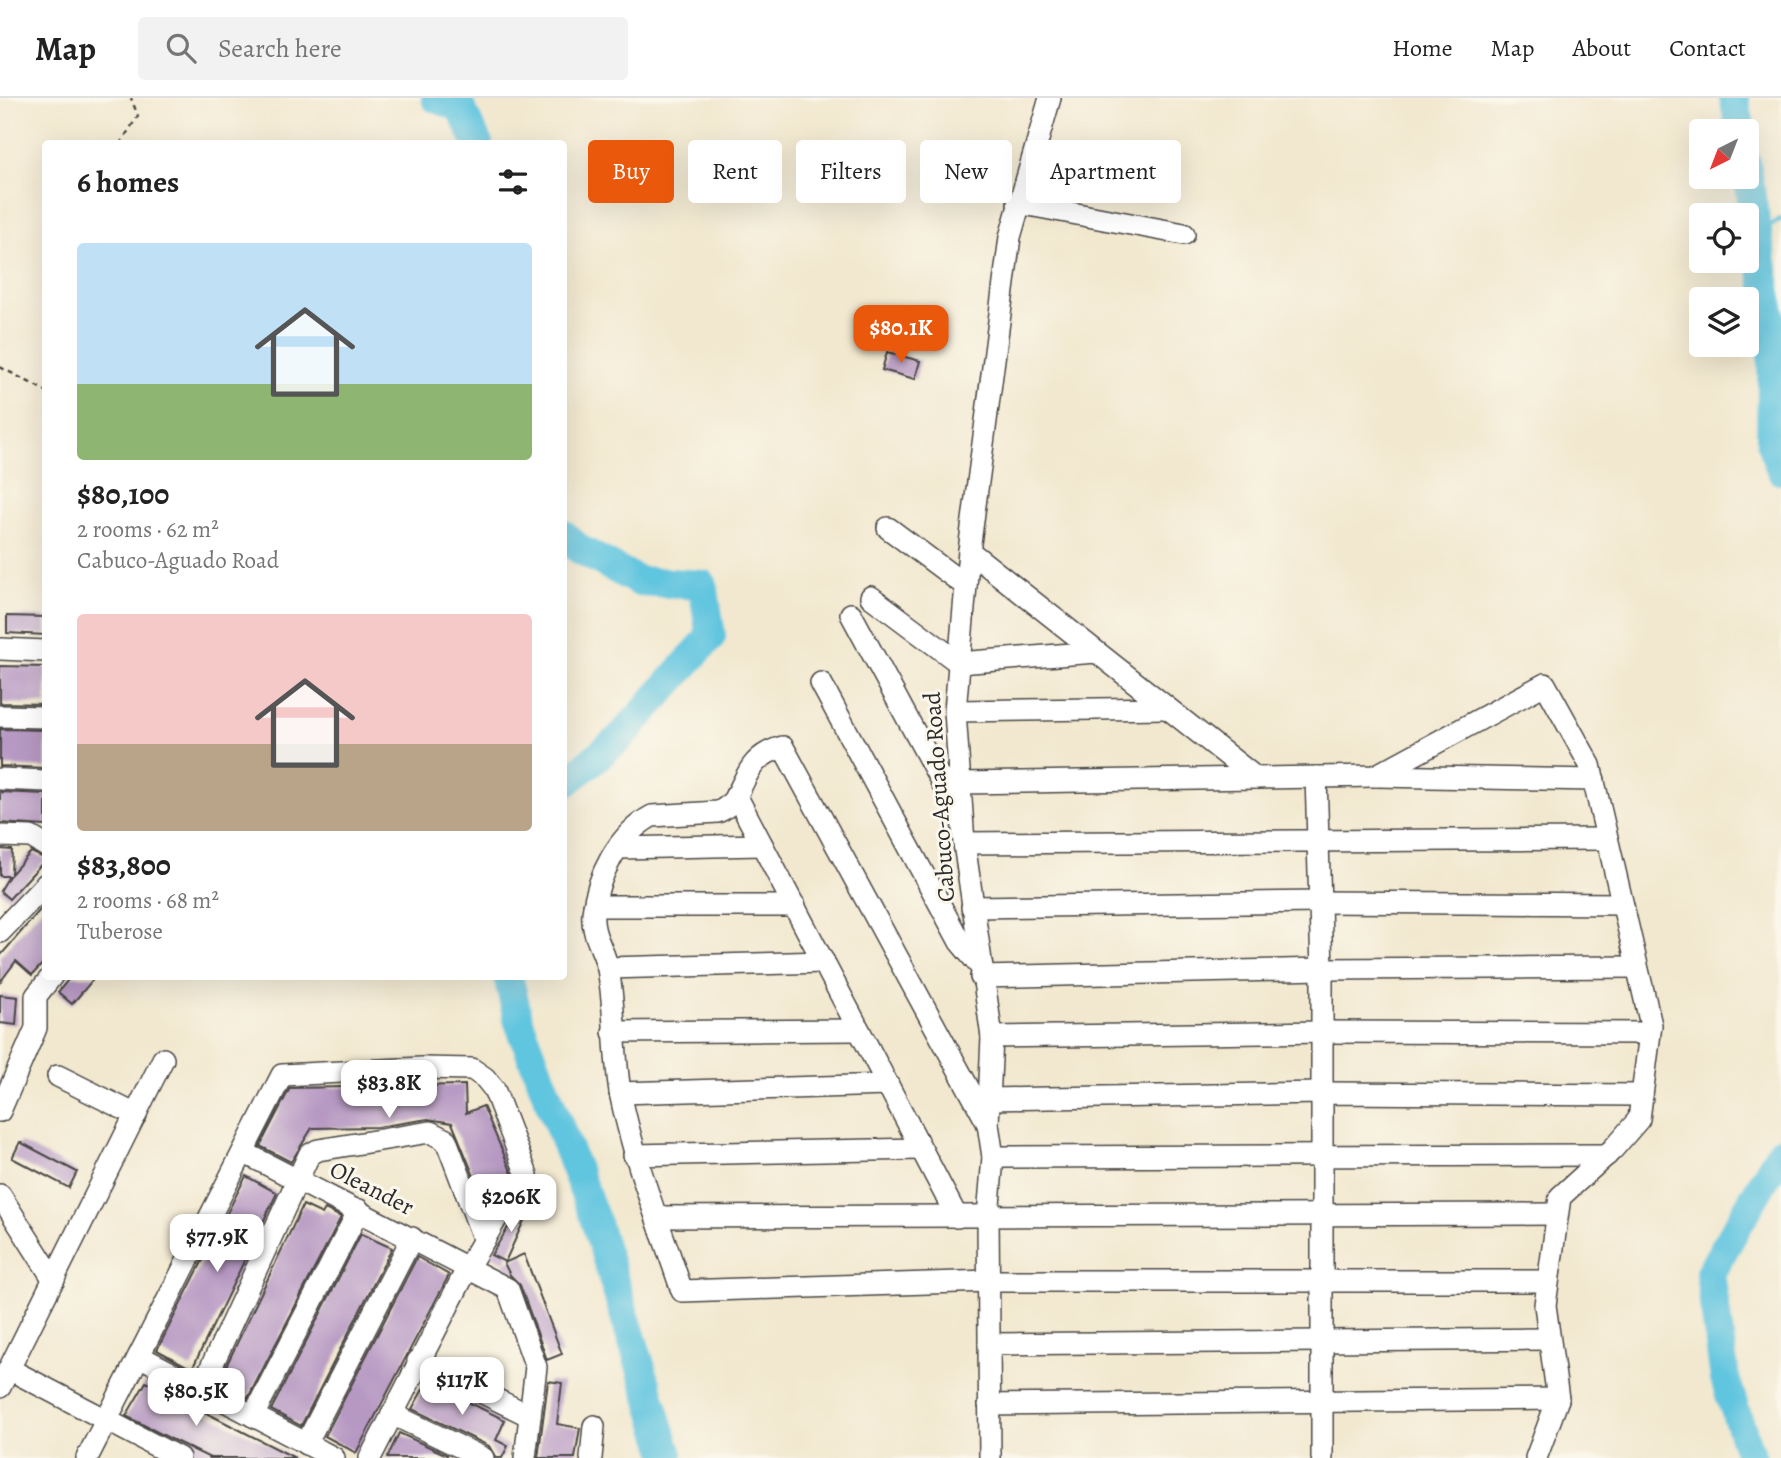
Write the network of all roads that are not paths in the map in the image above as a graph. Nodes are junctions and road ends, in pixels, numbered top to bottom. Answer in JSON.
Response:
{"nodes":[{"id":1,"x":1050,"y":98,"type":"edge"},
{"id":2,"x":1018,"y":204,"type":"junction"},
{"id":3,"x":1184,"y":233,"type":"dead end"},
{"id":4,"x":888,"y":528,"type":"dead end"},
{"id":5,"x":969,"y":551,"type":"junction"},
{"id":6,"x":965,"y":586,"type":"junction"},
{"id":7,"x":871,"y":597,"type":"dead end"},
{"id":8,"x":851,"y":614,"type":"dead end"},
{"id":9,"x":0,"y":649,"type":"edge"},
{"id":10,"x":42,"y":651,"type":"edge"},
{"id":11,"x":1096,"y":652,"type":"junction"},
{"id":12,"x":959,"y":663,"type":"junction"},
{"id":13,"x":821,"y":683,"type":"dead end"},
{"id":14,"x":1167,"y":708,"type":"junction"},
{"id":15,"x":955,"y":711,"type":"junction"},
{"id":16,"x":0,"y":716,"type":"edge"},
{"id":17,"x":42,"y":716,"type":"edge"},
{"id":18,"x":1375,"y":776,"type":"junction"},
{"id":19,"x":1316,"y":777,"type":"junction"},
{"id":20,"x":1256,"y":778,"type":"junction"},
{"id":21,"x":0,"y":779,"type":"edge"},
{"id":22,"x":1594,"y":780,"type":"junction"},
{"id":23,"x":42,"y":781,"type":"edge"},
{"id":24,"x":961,"y":783,"type":"junction"},
{"id":25,"x":736,"y":795,"type":"junction"},
{"id":26,"x":963,"y":821,"type":"junction"},
{"id":27,"x":0,"y":836,"type":"edge"},
{"id":28,"x":1607,"y":839,"type":"junction"},
{"id":29,"x":1318,"y":840,"type":"junction"},
{"id":30,"x":964,"y":843,"type":"junction"},
{"id":31,"x":42,"y":844,"type":"edge"},
{"id":32,"x":762,"y":845,"type":"junction"},
{"id":33,"x":619,"y":848,"type":"junction"},
{"id":34,"x":42,"y":887,"type":"edge"},
{"id":35,"x":1320,"y":902,"type":"junction"},
{"id":36,"x":1621,"y":904,"type":"junction"},
{"id":37,"x":594,"y":906,"type":"junction"},
{"id":38,"x":794,"y":906,"type":"junction"},
{"id":39,"x":972,"y":907,"type":"junction"},
{"id":40,"x":4,"y":919,"type":"edge"},
{"id":41,"x":824,"y":962,"type":"junction"},
{"id":42,"x":608,"y":968,"type":"junction"},
{"id":43,"x":1637,"y":968,"type":"junction"},
{"id":44,"x":1322,"y":969,"type":"junction"},
{"id":45,"x":981,"y":972,"type":"junction"},
{"id":46,"x":49,"y":980,"type":"edge"},
{"id":47,"x":859,"y":1030,"type":"junction"},
{"id":48,"x":613,"y":1032,"type":"junction"},
{"id":49,"x":1323,"y":1032,"type":"junction"},
{"id":50,"x":1649,"y":1033,"type":"junction"},
{"id":51,"x":992,"y":1037,"type":"junction"},
{"id":52,"x":163,"y":1059,"type":"dead end"},
{"id":53,"x":58,"y":1076,"type":"dead end"},
{"id":54,"x":888,"y":1085,"type":"junction"},
{"id":55,"x":620,"y":1093,"type":"junction"},
{"id":56,"x":1323,"y":1093,"type":"junction"},
{"id":57,"x":1642,"y":1095,"type":"junction"},
{"id":58,"x":3,"y":1099,"type":"edge"},
{"id":59,"x":990,"y":1099,"type":"junction"},
{"id":60,"x":136,"y":1115,"type":"junction"},
{"id":61,"x":988,"y":1124,"type":"junction"},
{"id":62,"x":919,"y":1149,"type":"junction"},
{"id":63,"x":243,"y":1152,"type":"junction"},
{"id":64,"x":634,"y":1155,"type":"junction"},
{"id":65,"x":1323,"y":1155,"type":"junction"},
{"id":66,"x":1607,"y":1155,"type":"junction"},
{"id":67,"x":993,"y":1157,"type":"junction"},
{"id":68,"x":299,"y":1181,"type":"junction"},
{"id":69,"x":0,"y":1195,"type":"edge"},
{"id":70,"x":359,"y":1210,"type":"junction"},
{"id":71,"x":1324,"y":1213,"type":"junction"},
{"id":72,"x":1557,"y":1214,"type":"junction"},
{"id":73,"x":988,"y":1216,"type":"junction"},
{"id":74,"x":657,"y":1217,"type":"junction"},
{"id":75,"x":957,"y":1217,"type":"junction"},
{"id":76,"x":412,"y":1238,"type":"junction"},
{"id":77,"x":484,"y":1240,"type":"junction"},
{"id":78,"x":468,"y":1267,"type":"junction"},
{"id":79,"x":1323,"y":1279,"type":"junction"},
{"id":80,"x":54,"y":1280,"type":"junction"},
{"id":81,"x":989,"y":1281,"type":"junction"},
{"id":82,"x":1548,"y":1281,"type":"junction"},
{"id":83,"x":1549,"y":1339,"type":"junction"},
{"id":84,"x":1323,"y":1341,"type":"junction"},
{"id":85,"x":989,"y":1344,"type":"junction"},
{"id":86,"x":139,"y":1356,"type":"junction"},
{"id":87,"x":418,"y":1361,"type":"junction"},
{"id":88,"x":4,"y":1378,"type":"edge"},
{"id":89,"x":201,"y":1389,"type":"junction"},
{"id":90,"x":1558,"y":1399,"type":"junction"},
{"id":91,"x":1322,"y":1402,"type":"junction"},
{"id":92,"x":989,"y":1405,"type":"junction"},
{"id":93,"x":392,"y":1414,"type":"junction"},
{"id":94,"x":253,"y":1416,"type":"junction"},
{"id":95,"x":530,"y":1416,"type":"junction"},
{"id":96,"x":106,"y":1422,"type":"junction"},
{"id":97,"x":594,"y":1426,"type":"dead end"},
{"id":98,"x":306,"y":1444,"type":"junction"},
{"id":99,"x":87,"y":1458,"type":"edge"},
{"id":100,"x":178,"y":1458,"type":"edge"},
{"id":101,"x":334,"y":1458,"type":"edge"},
{"id":102,"x":370,"y":1458,"type":"edge"},
{"id":103,"x":483,"y":1458,"type":"edge"},
{"id":104,"x":525,"y":1458,"type":"edge"},
{"id":105,"x":591,"y":1458,"type":"edge"},
{"id":106,"x":990,"y":1458,"type":"edge"},
{"id":107,"x":1322,"y":1458,"type":"edge"},
{"id":108,"x":1536,"y":1458,"type":"edge"}],
"edges":[{"from":1,"to":2,"type":"street","name":"Cabuco-Aguado Road"},
{"from":2,"to":3,"type":"street"},
{"from":2,"to":5,"type":"street","name":"Cabuco-Aguado Road"},
{"from":4,"to":6,"type":"street"},
{"from":5,"to":6,"type":"street","name":"Cabuco-Aguado Road"},
{"from":5,"to":11,"type":"street"},
{"from":6,"to":12,"type":"street","name":"Cabuco-Aguado Road"},
{"from":7,"to":12,"type":"street"},
{"from":8,"to":26,"type":"street"},
{"from":9,"to":10,"type":"street"},
{"from":11,"to":12,"type":"street"},
{"from":11,"to":14,"type":"street"},
{"from":12,"to":15,"type":"street","name":"Cabuco-Aguado Road"},
{"from":13,"to":45,"type":"street"},
{"from":14,"to":15,"type":"street"},
{"from":14,"to":20,"type":"street"},
{"from":15,"to":24,"type":"street","name":"Cabuco-Aguado Road"},
{"from":16,"to":17,"type":"street"},
{"from":18,"to":19,"type":"street"},
{"from":18,"to":22,"type":"street"},
{"from":18,"to":22,"type":"street"},
{"from":19,"to":20,"type":"street"},
{"from":19,"to":29,"type":"street"},
{"from":20,"to":24,"type":"street"},
{"from":21,"to":23,"type":"street"},
{"from":22,"to":28,"type":"street"},
{"from":24,"to":26,"type":"street","name":"Cabuco-Aguado Road"},
{"from":25,"to":32,"type":"street"},
{"from":25,"to":33,"type":"street"},
{"from":25,"to":61,"type":"street"},
{"from":26,"to":30,"type":"street","name":"Cabuco-Aguado Road"},
{"from":27,"to":31,"type":"street"},
{"from":28,"to":29,"type":"street"},
{"from":28,"to":36,"type":"street"},
{"from":29,"to":30,"type":"street"},
{"from":29,"to":35,"type":"street"},
{"from":30,"to":39,"type":"street","name":"Cabuco-Aguado Road"},
{"from":32,"to":33,"type":"street"},
{"from":32,"to":38,"type":"street"},
{"from":33,"to":37,"type":"street"},
{"from":34,"to":40,"type":"street"},
{"from":35,"to":36,"type":"street"},
{"from":35,"to":39,"type":"street"},
{"from":35,"to":44,"type":"street"},
{"from":36,"to":43,"type":"street"},
{"from":37,"to":38,"type":"street"},
{"from":37,"to":42,"type":"street"},
{"from":38,"to":41,"type":"street"},
{"from":39,"to":45,"type":"street","name":"Cabuco-Aguado Road"},
{"from":41,"to":42,"type":"street"},
{"from":41,"to":47,"type":"street"},
{"from":42,"to":48,"type":"street"},
{"from":43,"to":44,"type":"street"},
{"from":43,"to":50,"type":"street"},
{"from":44,"to":45,"type":"street"},
{"from":44,"to":49,"type":"street"},
{"from":45,"to":51,"type":"street","name":"Cabuco-Aguado Road"},
{"from":46,"to":58,"type":"street"},
{"from":47,"to":48,"type":"street"},
{"from":47,"to":54,"type":"street"},
{"from":48,"to":55,"type":"street"},
{"from":49,"to":50,"type":"street"},
{"from":49,"to":51,"type":"street"},
{"from":49,"to":56,"type":"street"},
{"from":50,"to":57,"type":"street"},
{"from":51,"to":59,"type":"street","name":"Cabuco-Aguado Road"},
{"from":52,"to":60,"type":"street"},
{"from":53,"to":60,"type":"street"},
{"from":54,"to":55,"type":"street"},
{"from":54,"to":62,"type":"street"},
{"from":55,"to":64,"type":"street"},
{"from":56,"to":57,"type":"street"},
{"from":56,"to":59,"type":"street"},
{"from":56,"to":65,"type":"street"},
{"from":57,"to":66,"type":"street"},
{"from":59,"to":61,"type":"street","name":"Cabuco-Aguado Road"},
{"from":60,"to":80,"type":"street"},
{"from":61,"to":67,"type":"street","name":"Cabuco-Aguado Road"},
{"from":62,"to":64,"type":"street"},
{"from":62,"to":75,"type":"street"},
{"from":63,"to":68,"type":"street","name":"Oleander"},
{"from":63,"to":77,"type":"street"},
{"from":63,"to":86,"type":"street"},
{"from":64,"to":74,"type":"street"},
{"from":65,"to":66,"type":"street"},
{"from":65,"to":67,"type":"street"},
{"from":65,"to":71,"type":"street"},
{"from":66,"to":72,"type":"street"},
{"from":67,"to":73,"type":"street","name":"Cabuco-Aguado Road"},
{"from":68,"to":70,"type":"street","name":"Oleander"},
{"from":68,"to":77,"type":"street"},
{"from":68,"to":89,"type":"street"},
{"from":69,"to":80,"type":"street"},
{"from":70,"to":76,"type":"street","name":"Oleander"},
{"from":70,"to":94,"type":"street"},
{"from":71,"to":72,"type":"street"},
{"from":71,"to":73,"type":"street"},
{"from":71,"to":79,"type":"street"},
{"from":72,"to":82,"type":"street"},
{"from":73,"to":75,"type":"street"},
{"from":73,"to":81,"type":"street","name":"Cabuco-Aguado Road"},
{"from":74,"to":75,"type":"street"},
{"from":74,"to":81,"type":"street"},
{"from":76,"to":78,"type":"street","name":"Oleander"},
{"from":76,"to":98,"type":"street"},
{"from":77,"to":78,"type":"street"},
{"from":78,"to":87,"type":"street"},
{"from":78,"to":95,"type":"street","name":"Oleander"},
{"from":79,"to":81,"type":"street"},
{"from":79,"to":82,"type":"street"},
{"from":79,"to":84,"type":"street"},
{"from":80,"to":88,"type":"street"},
{"from":81,"to":85,"type":"street","name":"Cabuco-Aguado Road"},
{"from":82,"to":83,"type":"street"},
{"from":83,"to":84,"type":"street"},
{"from":83,"to":90,"type":"street"},
{"from":84,"to":85,"type":"street"},
{"from":84,"to":91,"type":"street"},
{"from":85,"to":92,"type":"street","name":"Cabuco-Aguado Road"},
{"from":86,"to":89,"type":"street"},
{"from":86,"to":96,"type":"street"},
{"from":87,"to":93,"type":"street"},
{"from":87,"to":95,"type":"street"},
{"from":88,"to":96,"type":"street"},
{"from":89,"to":94,"type":"street"},
{"from":90,"to":91,"type":"street"},
{"from":90,"to":108,"type":"street"},
{"from":91,"to":92,"type":"street"},
{"from":91,"to":107,"type":"street"},
{"from":92,"to":106,"type":"street","name":"Cabuco-Aguado Road"},
{"from":93,"to":102,"type":"street"},
{"from":93,"to":103,"type":"street"},
{"from":94,"to":98,"type":"street"},
{"from":95,"to":104,"type":"street","name":"Oleander"},
{"from":96,"to":99,"type":"street"},
{"from":96,"to":100,"type":"street"},
{"from":97,"to":105,"type":"street"},
{"from":98,"to":101,"type":"street"}]}
